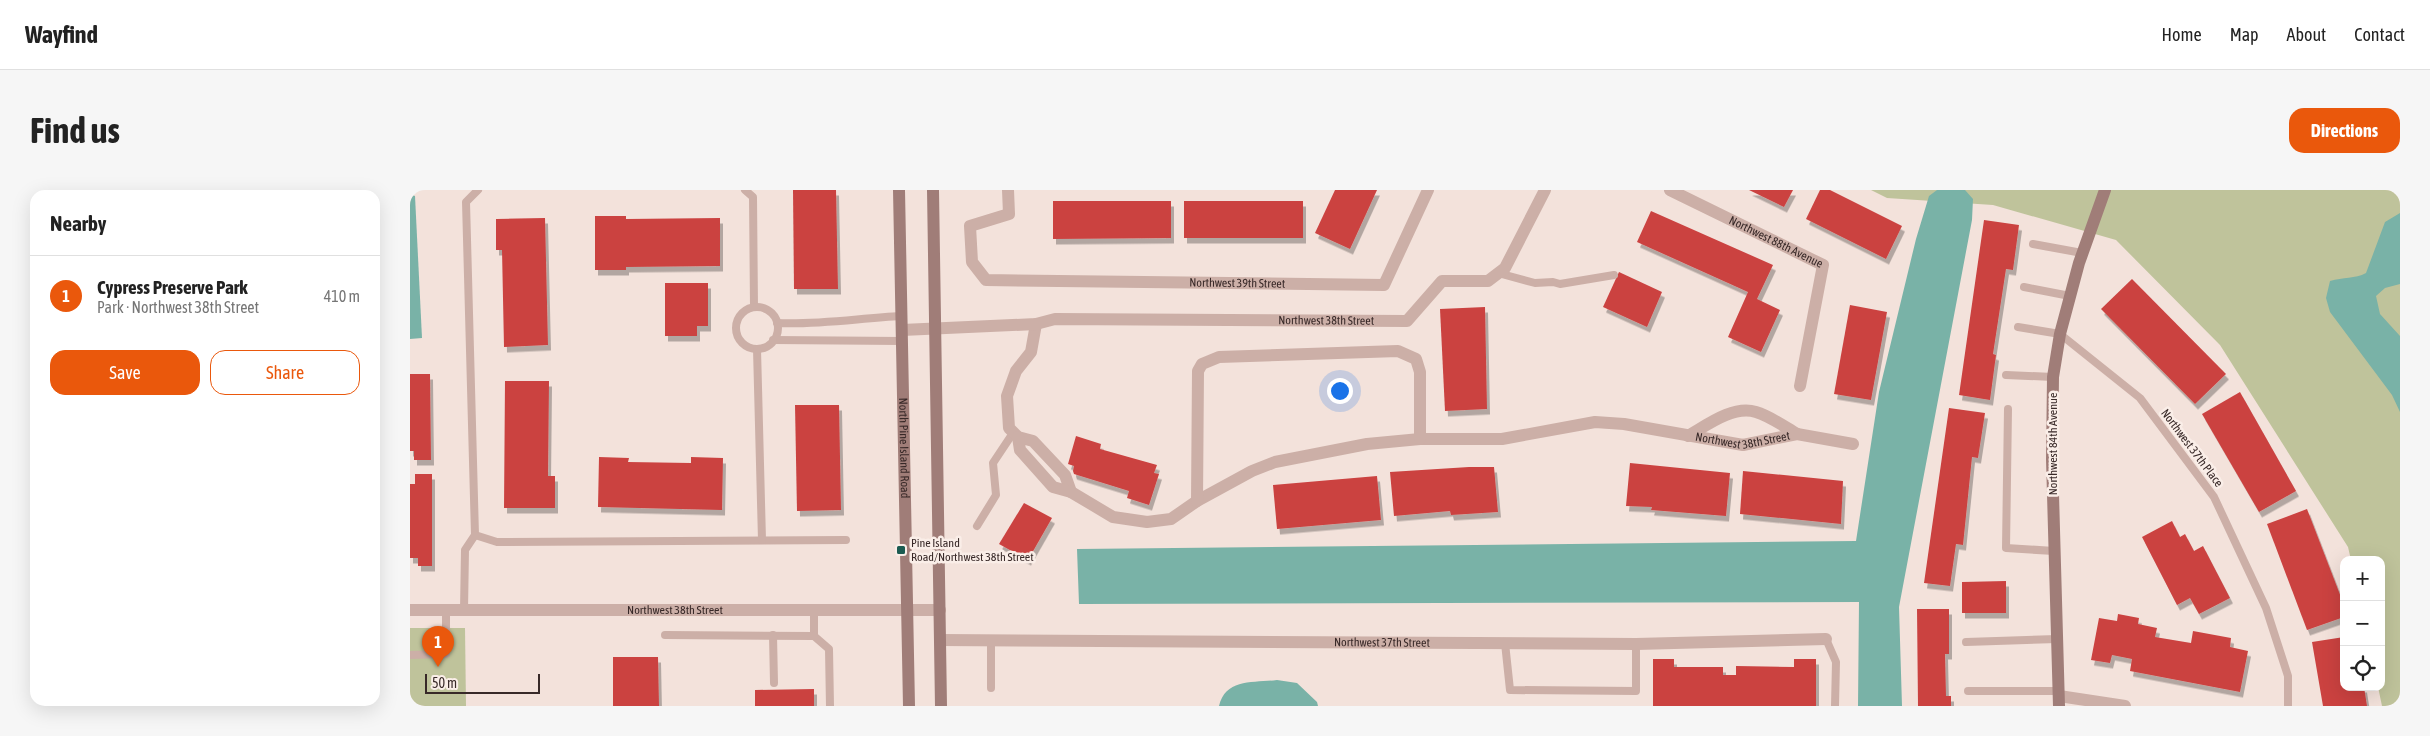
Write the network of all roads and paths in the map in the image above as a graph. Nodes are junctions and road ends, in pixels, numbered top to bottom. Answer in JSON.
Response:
{"nodes":[{"id":1,"x":478,"y":190,"type":"edge"},
{"id":2,"x":745,"y":190,"type":"edge"},
{"id":3,"x":899,"y":190,"type":"edge"},
{"id":4,"x":933,"y":190,"type":"edge"},
{"id":5,"x":1008,"y":190,"type":"edge"},
{"id":6,"x":1428,"y":190,"type":"edge"},
{"id":7,"x":1545,"y":190,"type":"edge"},
{"id":8,"x":1670,"y":190,"type":"edge"},
{"id":9,"x":2105,"y":190,"type":"edge"},
{"id":10,"x":2033,"y":244,"type":"dead end"},
{"id":11,"x":2082,"y":253,"type":"junction"},
{"id":12,"x":1498,"y":273,"type":"junction"},
{"id":13,"x":1614,"y":275,"type":"dead end"},
{"id":14,"x":2024,"y":287,"type":"dead end"},
{"id":15,"x":2070,"y":296,"type":"junction"},
{"id":16,"x":754,"y":307,"type":"junction"},
{"id":17,"x":901,"y":316,"type":"junction"},
{"id":18,"x":777,"y":323,"type":"junction"},
{"id":19,"x":1036,"y":324,"type":"junction"},
{"id":20,"x":935,"y":328,"type":"junction"},
{"id":21,"x":2018,"y":328,"type":"dead end"},
{"id":22,"x":2060,"y":334,"type":"junction"},
{"id":23,"x":902,"y":335,"type":"junction"},
{"id":24,"x":774,"y":340,"type":"junction"},
{"id":25,"x":757,"y":348,"type":"junction"},
{"id":26,"x":2006,"y":375,"type":"dead end"},
{"id":27,"x":2053,"y":377,"type":"junction"},
{"id":28,"x":1800,"y":386,"type":"dead end"},
{"id":29,"x":2008,"y":409,"type":"dead end"},
{"id":30,"x":1797,"y":434,"type":"junction"},
{"id":31,"x":1016,"y":435,"type":"junction"},
{"id":32,"x":1688,"y":436,"type":"junction"},
{"id":33,"x":1420,"y":439,"type":"junction"},
{"id":34,"x":1853,"y":444,"type":"dead end"},
{"id":35,"x":1197,"y":501,"type":"junction"},
{"id":36,"x":977,"y":526,"type":"dead end"},
{"id":37,"x":475,"y":535,"type":"junction"},
{"id":38,"x":762,"y":540,"type":"junction"},
{"id":39,"x":846,"y":540,"type":"dead end"},
{"id":40,"x":2054,"y":551,"type":"junction"},
{"id":41,"x":410,"y":610,"type":"edge"},
{"id":42,"x":446,"y":610,"type":"junction"},
{"id":43,"x":464,"y":610,"type":"junction"},
{"id":44,"x":814,"y":610,"type":"junction"},
{"id":45,"x":907,"y":610,"type":"junction"},
{"id":46,"x":940,"y":610,"type":"junction"},
{"id":47,"x":665,"y":635,"type":"dead end"},
{"id":48,"x":774,"y":635,"type":"junction"},
{"id":49,"x":814,"y":636,"type":"junction"},
{"id":50,"x":1826,"y":639,"type":"joint"},
{"id":51,"x":2057,"y":639,"type":"junction"},
{"id":52,"x":940,"y":640,"type":"junction"},
{"id":53,"x":991,"y":640,"type":"junction"},
{"id":54,"x":1966,"y":642,"type":"dead end"},
{"id":55,"x":1505,"y":643,"type":"junction"},
{"id":56,"x":1636,"y":644,"type":"junction"},
{"id":57,"x":410,"y":654,"type":"edge"},
{"id":58,"x":774,"y":683,"type":"dead end"},
{"id":59,"x":991,"y":688,"type":"dead end"},
{"id":60,"x":1968,"y":691,"type":"dead end"},
{"id":61,"x":2059,"y":697,"type":"edge"},
{"id":62,"x":830,"y":706,"type":"edge"},
{"id":63,"x":909,"y":706,"type":"edge"},
{"id":64,"x":941,"y":706,"type":"edge"},
{"id":65,"x":1834,"y":706,"type":"edge"},
{"id":66,"x":2125,"y":706,"type":"edge"},
{"id":67,"x":2288,"y":706,"type":"edge"}],
"edges":[{"from":1,"to":37,"type":"lane"},
{"from":2,"to":16,"type":"lane"},
{"from":3,"to":17,"type":"main road","name":"North Pine Island Road"},
{"from":4,"to":20,"type":"main road"},
{"from":5,"to":6,"type":"street","name":"Northwest 39th Street"},
{"from":7,"to":12,"type":"street"},
{"from":8,"to":28,"type":"street","name":"Northwest 88th Avenue"},
{"from":9,"to":11,"type":"main road","name":"Northwest 84th Avenue"},
{"from":10,"to":11,"type":"lane"},
{"from":11,"to":15,"type":"main road","name":"Northwest 84th Avenue"},
{"from":12,"to":13,"type":"lane"},
{"from":12,"to":19,"type":"street","name":"Northwest 38th Street"},
{"from":14,"to":15,"type":"lane"},
{"from":15,"to":22,"type":"main road","name":"Northwest 84th Avenue"},
{"from":16,"to":18,"type":"lane"},
{"from":16,"to":25,"type":"lane"},
{"from":17,"to":18,"type":"lane"},
{"from":17,"to":23,"type":"main road","name":"North Pine Island Road"},
{"from":18,"to":24,"type":"lane"},
{"from":19,"to":20,"type":"street","name":"Northwest 38th Street"},
{"from":19,"to":31,"type":"street"},
{"from":20,"to":23,"type":"street","name":"Northwest 38th Street"},
{"from":20,"to":46,"type":"main road"},
{"from":21,"to":22,"type":"lane"},
{"from":22,"to":27,"type":"main road","name":"Northwest 84th Avenue"},
{"from":22,"to":67,"type":"lane","name":"Northwest 37th Place"},
{"from":23,"to":24,"type":"lane"},
{"from":23,"to":45,"type":"main road","name":"North Pine Island Road"},
{"from":24,"to":25,"type":"lane"},
{"from":25,"to":38,"type":"lane"},
{"from":26,"to":27,"type":"lane"},
{"from":27,"to":40,"type":"main road","name":"Northwest 84th Avenue"},
{"from":29,"to":40,"type":"lane"},
{"from":30,"to":32,"type":"street","name":"Northwest 38th Street"},
{"from":30,"to":32,"type":"street","name":"Northwest 38th Street"},
{"from":30,"to":34,"type":"street","name":"Northwest 38th Street"},
{"from":31,"to":35,"type":"street","name":"Northwest 38th Street"},
{"from":31,"to":36,"type":"lane"},
{"from":32,"to":33,"type":"street","name":"Northwest 38th Street"},
{"from":33,"to":35,"type":"street","name":"Northwest 38th Street"},
{"from":33,"to":35,"type":"street"},
{"from":37,"to":38,"type":"lane"},
{"from":37,"to":43,"type":"lane"},
{"from":38,"to":39,"type":"lane"},
{"from":40,"to":51,"type":"main road","name":"Northwest 84th Avenue"},
{"from":41,"to":42,"type":"street","name":"Northwest 38th Street"},
{"from":42,"to":43,"type":"street","name":"Northwest 38th Street"},
{"from":42,"to":57,"type":"lane"},
{"from":43,"to":44,"type":"street","name":"Northwest 38th Street"},
{"from":44,"to":45,"type":"street","name":"Northwest 38th Street"},
{"from":44,"to":49,"type":"lane"},
{"from":45,"to":46,"type":"street","name":"Northwest 38th Street"},
{"from":45,"to":63,"type":"main road","name":"North Pine Island Road"},
{"from":46,"to":52,"type":"main road"},
{"from":47,"to":48,"type":"lane"},
{"from":48,"to":49,"type":"lane"},
{"from":48,"to":58,"type":"lane"},
{"from":49,"to":62,"type":"lane"},
{"from":50,"to":56,"type":"street","name":"Northwest 37th Street"},
{"from":50,"to":65,"type":"lane"},
{"from":51,"to":54,"type":"lane"},
{"from":51,"to":61,"type":"main road","name":"Northwest 84th Avenue"},
{"from":52,"to":53,"type":"street","name":"Northwest 37th Street"},
{"from":52,"to":64,"type":"main road"},
{"from":53,"to":55,"type":"street","name":"Northwest 37th Street"},
{"from":53,"to":59,"type":"lane"},
{"from":55,"to":56,"type":"street","name":"Northwest 37th Street"},
{"from":55,"to":56,"type":"lane"},
{"from":60,"to":61,"type":"lane"},
{"from":61,"to":66,"type":"street"}]}
